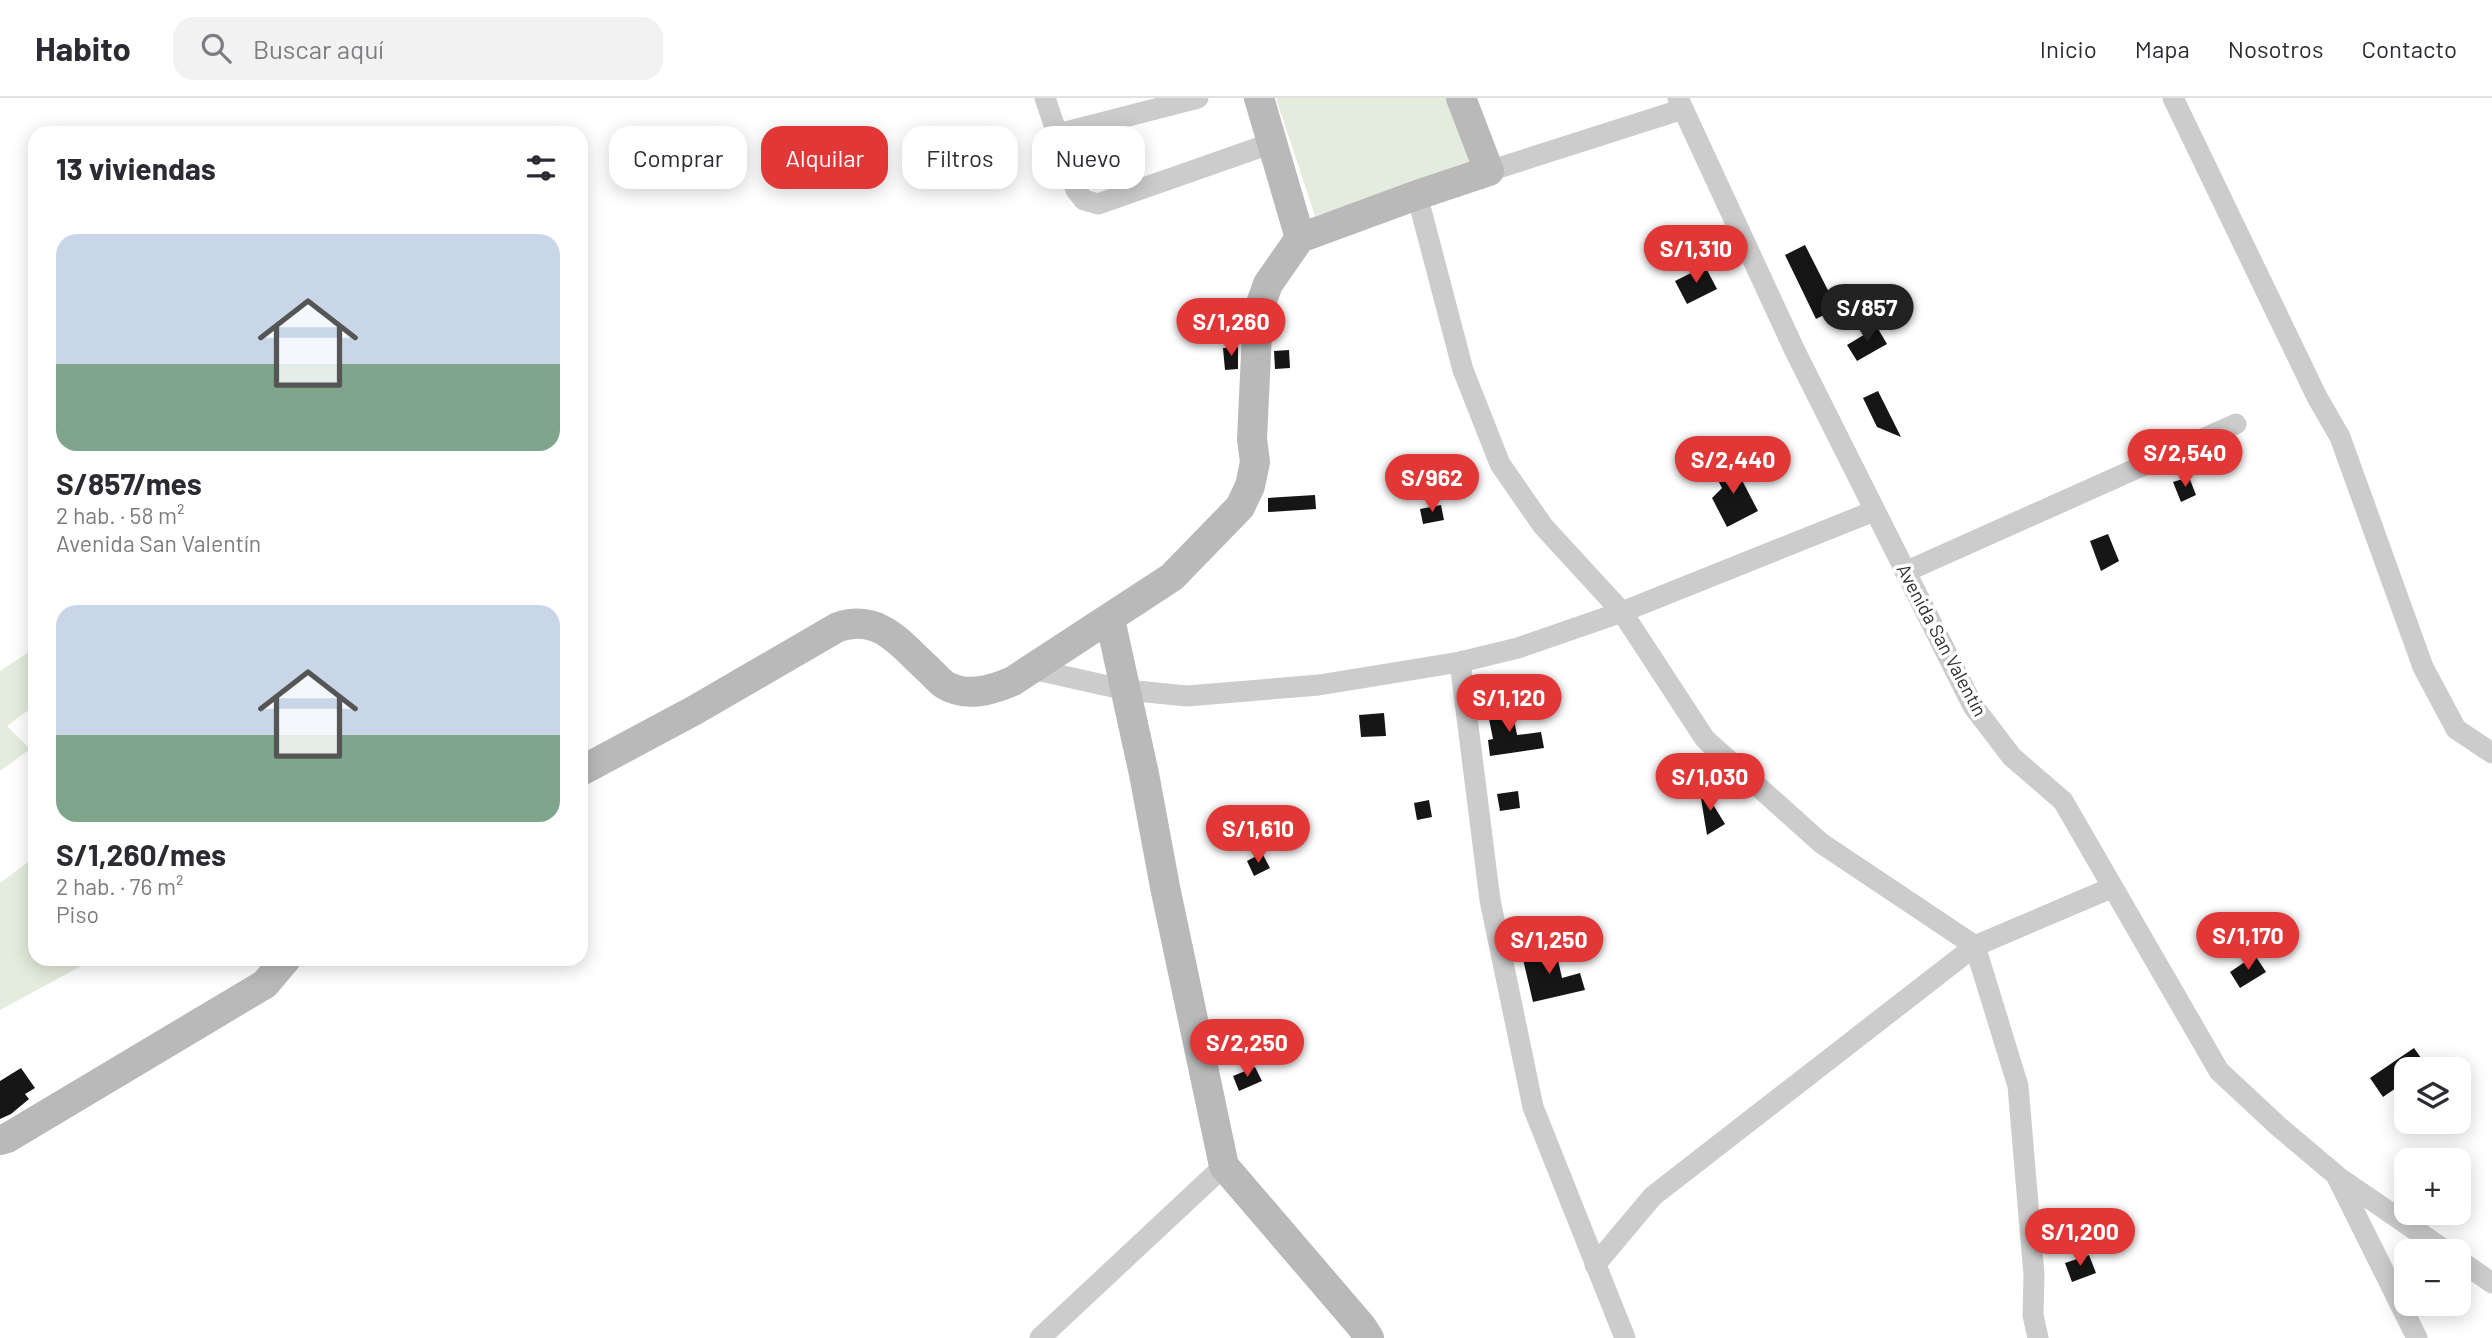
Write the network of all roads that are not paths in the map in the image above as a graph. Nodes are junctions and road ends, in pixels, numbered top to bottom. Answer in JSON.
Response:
{"nodes":[{"id":1,"x":1045,"y":98,"type":"edge"},
{"id":2,"x":1198,"y":98,"type":"edge"},
{"id":3,"x":1259,"y":98,"type":"edge"},
{"id":4,"x":1461,"y":98,"type":"edge"},
{"id":5,"x":2173,"y":98,"type":"edge"},
{"id":6,"x":1681,"y":103,"type":"edge"},
{"id":7,"x":1055,"y":126,"type":"edge"},
{"id":8,"x":1089,"y":126,"type":"edge"},
{"id":9,"x":1272,"y":143,"type":"junction"},
{"id":10,"x":1489,"y":172,"type":"junction"},
{"id":11,"x":1145,"y":188,"type":"edge"},
{"id":12,"x":1076,"y":189,"type":"edge"},
{"id":13,"x":1141,"y":189,"type":"edge"},
{"id":14,"x":1417,"y":195,"type":"junction"},
{"id":15,"x":1300,"y":238,"type":"junction"},
{"id":16,"x":2236,"y":424,"type":"dead end"},
{"id":17,"x":1874,"y":511,"type":"junction"},
{"id":18,"x":1905,"y":572,"type":"junction"},
{"id":19,"x":1622,"y":612,"type":"junction"},
{"id":20,"x":1110,"y":619,"type":"junction"},
{"id":21,"x":1460,"y":662,"type":"junction"},
{"id":22,"x":1032,"y":669,"type":"junction"},
{"id":23,"x":1126,"y":690,"type":"junction"},
{"id":24,"x":2492,"y":753,"type":"edge"},
{"id":25,"x":588,"y":767,"type":"edge"},
{"id":26,"x":2111,"y":888,"type":"junction"},
{"id":27,"x":1975,"y":946,"type":"junction"},
{"id":28,"x":280,"y":966,"type":"edge"},
{"id":29,"x":0,"y":1140,"type":"edge"},
{"id":30,"x":1224,"y":1166,"type":"junction"},
{"id":31,"x":2336,"y":1175,"type":"junction"},
{"id":32,"x":2429,"y":1239,"type":"edge"},
{"id":33,"x":1595,"y":1265,"type":"junction"},
{"id":34,"x":2471,"y":1268,"type":"edge"},
{"id":35,"x":2492,"y":1283,"type":"edge"},
{"id":36,"x":1040,"y":1338,"type":"edge"},
{"id":37,"x":1369,"y":1338,"type":"edge"},
{"id":38,"x":1625,"y":1338,"type":"edge"},
{"id":39,"x":2038,"y":1338,"type":"edge"},
{"id":40,"x":2417,"y":1338,"type":"edge"}],
"edges":[{"from":1,"to":7,"type":"street"},
{"from":2,"to":8,"type":"street"},
{"from":3,"to":9,"type":"street"},
{"from":4,"to":10,"type":"street"},
{"from":5,"to":24,"type":"street"},
{"from":6,"to":10,"type":"street"},
{"from":6,"to":17,"type":"street","name":"Avenida San Valentín"},
{"from":9,"to":11,"type":"street"},
{"from":9,"to":15,"type":"street"},
{"from":10,"to":14,"type":"street"},
{"from":12,"to":13,"type":"street"},
{"from":14,"to":15,"type":"street"},
{"from":14,"to":19,"type":"street"},
{"from":15,"to":20,"type":"street"},
{"from":16,"to":18,"type":"street"},
{"from":17,"to":18,"type":"street","name":"Avenida San Valentín"},
{"from":17,"to":19,"type":"street"},
{"from":18,"to":26,"type":"street","name":"Avenida San Valentín"},
{"from":19,"to":21,"type":"street"},
{"from":19,"to":27,"type":"street"},
{"from":20,"to":22,"type":"street"},
{"from":20,"to":23,"type":"street"},
{"from":21,"to":23,"type":"street"},
{"from":21,"to":33,"type":"street"},
{"from":22,"to":23,"type":"street"},
{"from":22,"to":25,"type":"street"},
{"from":23,"to":30,"type":"street"},
{"from":26,"to":27,"type":"street"},
{"from":26,"to":31,"type":"street","name":"Avenida San Valentín"},
{"from":27,"to":33,"type":"street"},
{"from":27,"to":39,"type":"street"},
{"from":28,"to":29,"type":"street"},
{"from":30,"to":36,"type":"street"},
{"from":30,"to":37,"type":"street"},
{"from":31,"to":32,"type":"street"},
{"from":31,"to":40,"type":"street","name":"Avenida San Valentín"},
{"from":33,"to":38,"type":"street"},
{"from":34,"to":35,"type":"street"}]}
